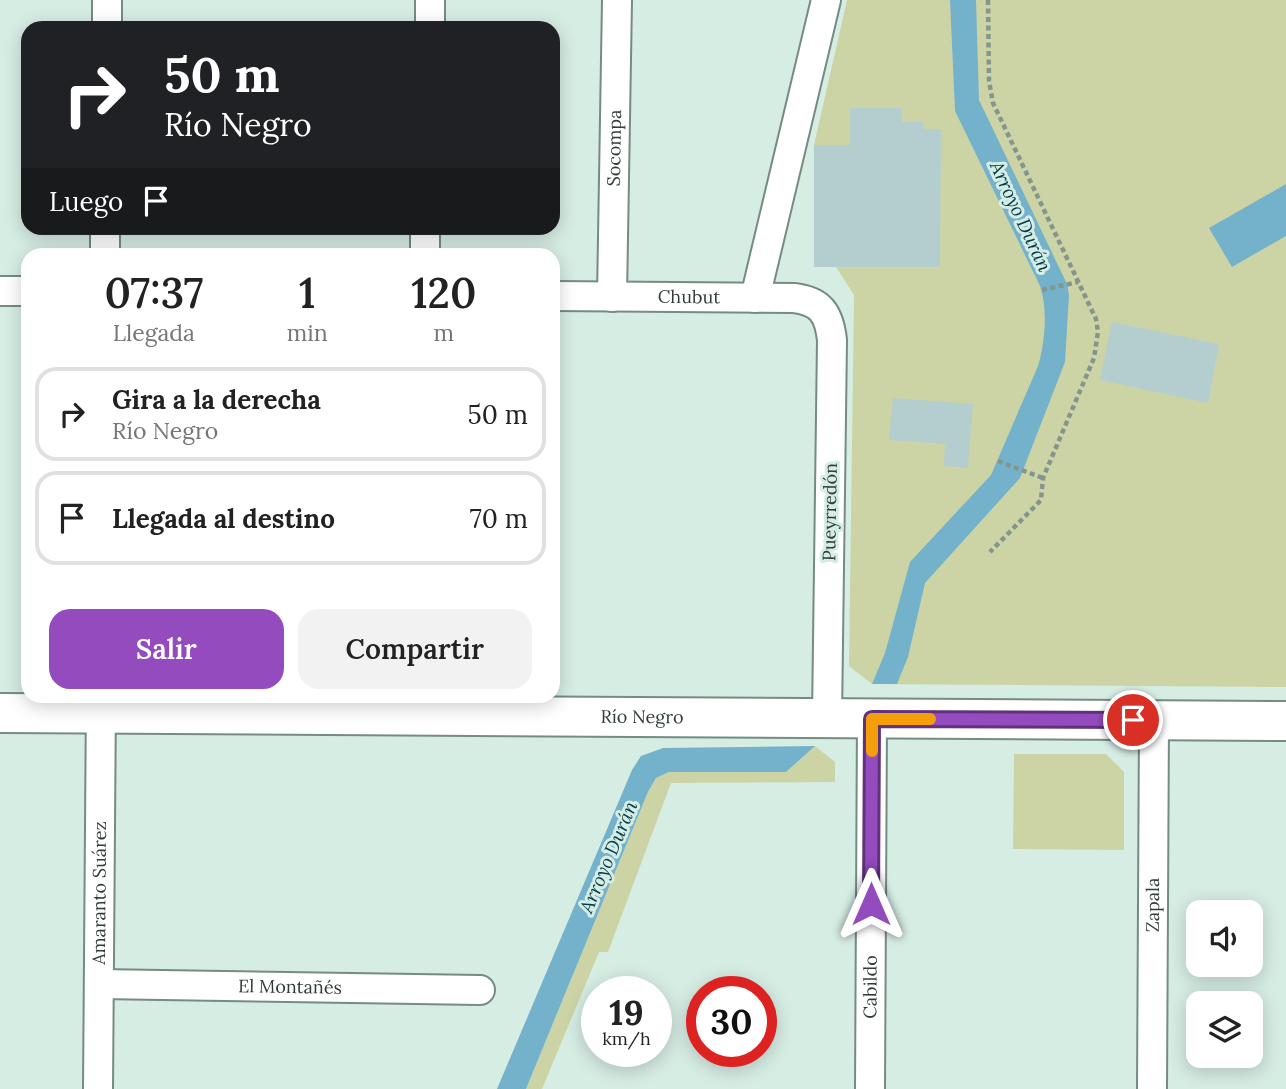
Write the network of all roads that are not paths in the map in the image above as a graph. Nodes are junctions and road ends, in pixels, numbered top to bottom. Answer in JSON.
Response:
{"nodes":[{"id":1,"x":107,"y":0,"type":"edge"},
{"id":2,"x":430,"y":0,"type":"edge"},
{"id":3,"x":617,"y":0,"type":"edge"},
{"id":4,"x":826,"y":0,"type":"edge"},
{"id":5,"x":107,"y":21,"type":"edge"},
{"id":6,"x":430,"y":21,"type":"edge"},
{"id":7,"x":0,"y":291,"type":"edge"},
{"id":8,"x":21,"y":291,"type":"edge"},
{"id":9,"x":560,"y":296,"type":"edge"},
{"id":10,"x":612,"y":297,"type":"junction"},
{"id":11,"x":755,"y":298,"type":"junction"},
{"id":12,"x":823,"y":308,"type":"joint"},
{"id":13,"x":101,"y":705,"type":"edge"},
{"id":14,"x":415,"y":706,"type":"edge"},
{"id":15,"x":0,"y":713,"type":"edge"},
{"id":16,"x":827,"y":718,"type":"junction"},
{"id":17,"x":872,"y":719,"type":"junction"},
{"id":18,"x":1154,"y":720,"type":"junction"},
{"id":19,"x":1286,"y":721,"type":"edge"},
{"id":20,"x":99,"y":984,"type":"junction"},
{"id":21,"x":480,"y":990,"type":"dead end"},
{"id":22,"x":98,"y":1089,"type":"edge"},
{"id":23,"x":870,"y":1089,"type":"edge"},
{"id":24,"x":1152,"y":1089,"type":"edge"}],
"edges":[{"from":1,"to":5,"type":"street"},
{"from":2,"to":6,"type":"street"},
{"from":3,"to":10,"type":"street","name":"Socompa"},
{"from":4,"to":11,"type":"street"},
{"from":7,"to":8,"type":"street"},
{"from":9,"to":10,"type":"street","name":"Chubut"},
{"from":10,"to":11,"type":"street","name":"Chubut"},
{"from":11,"to":12,"type":"street","name":"Chubut"},
{"from":12,"to":16,"type":"street","name":"Pueyrredón"},
{"from":13,"to":14,"type":"street","name":"Río Negro"},
{"from":13,"to":15,"type":"street","name":"Río Negro"},
{"from":13,"to":20,"type":"street","name":"Amaranto Suárez"},
{"from":14,"to":16,"type":"street","name":"Río Negro"},
{"from":16,"to":17,"type":"street","name":"Río Negro"},
{"from":17,"to":18,"type":"street","name":"Río Negro"},
{"from":17,"to":23,"type":"street","name":"Cabildo"},
{"from":18,"to":19,"type":"street","name":"Río Negro"},
{"from":18,"to":24,"type":"street","name":"Zapala"},
{"from":20,"to":21,"type":"street","name":"El Montañés"},
{"from":20,"to":22,"type":"street","name":"Amaranto Suárez"}]}
